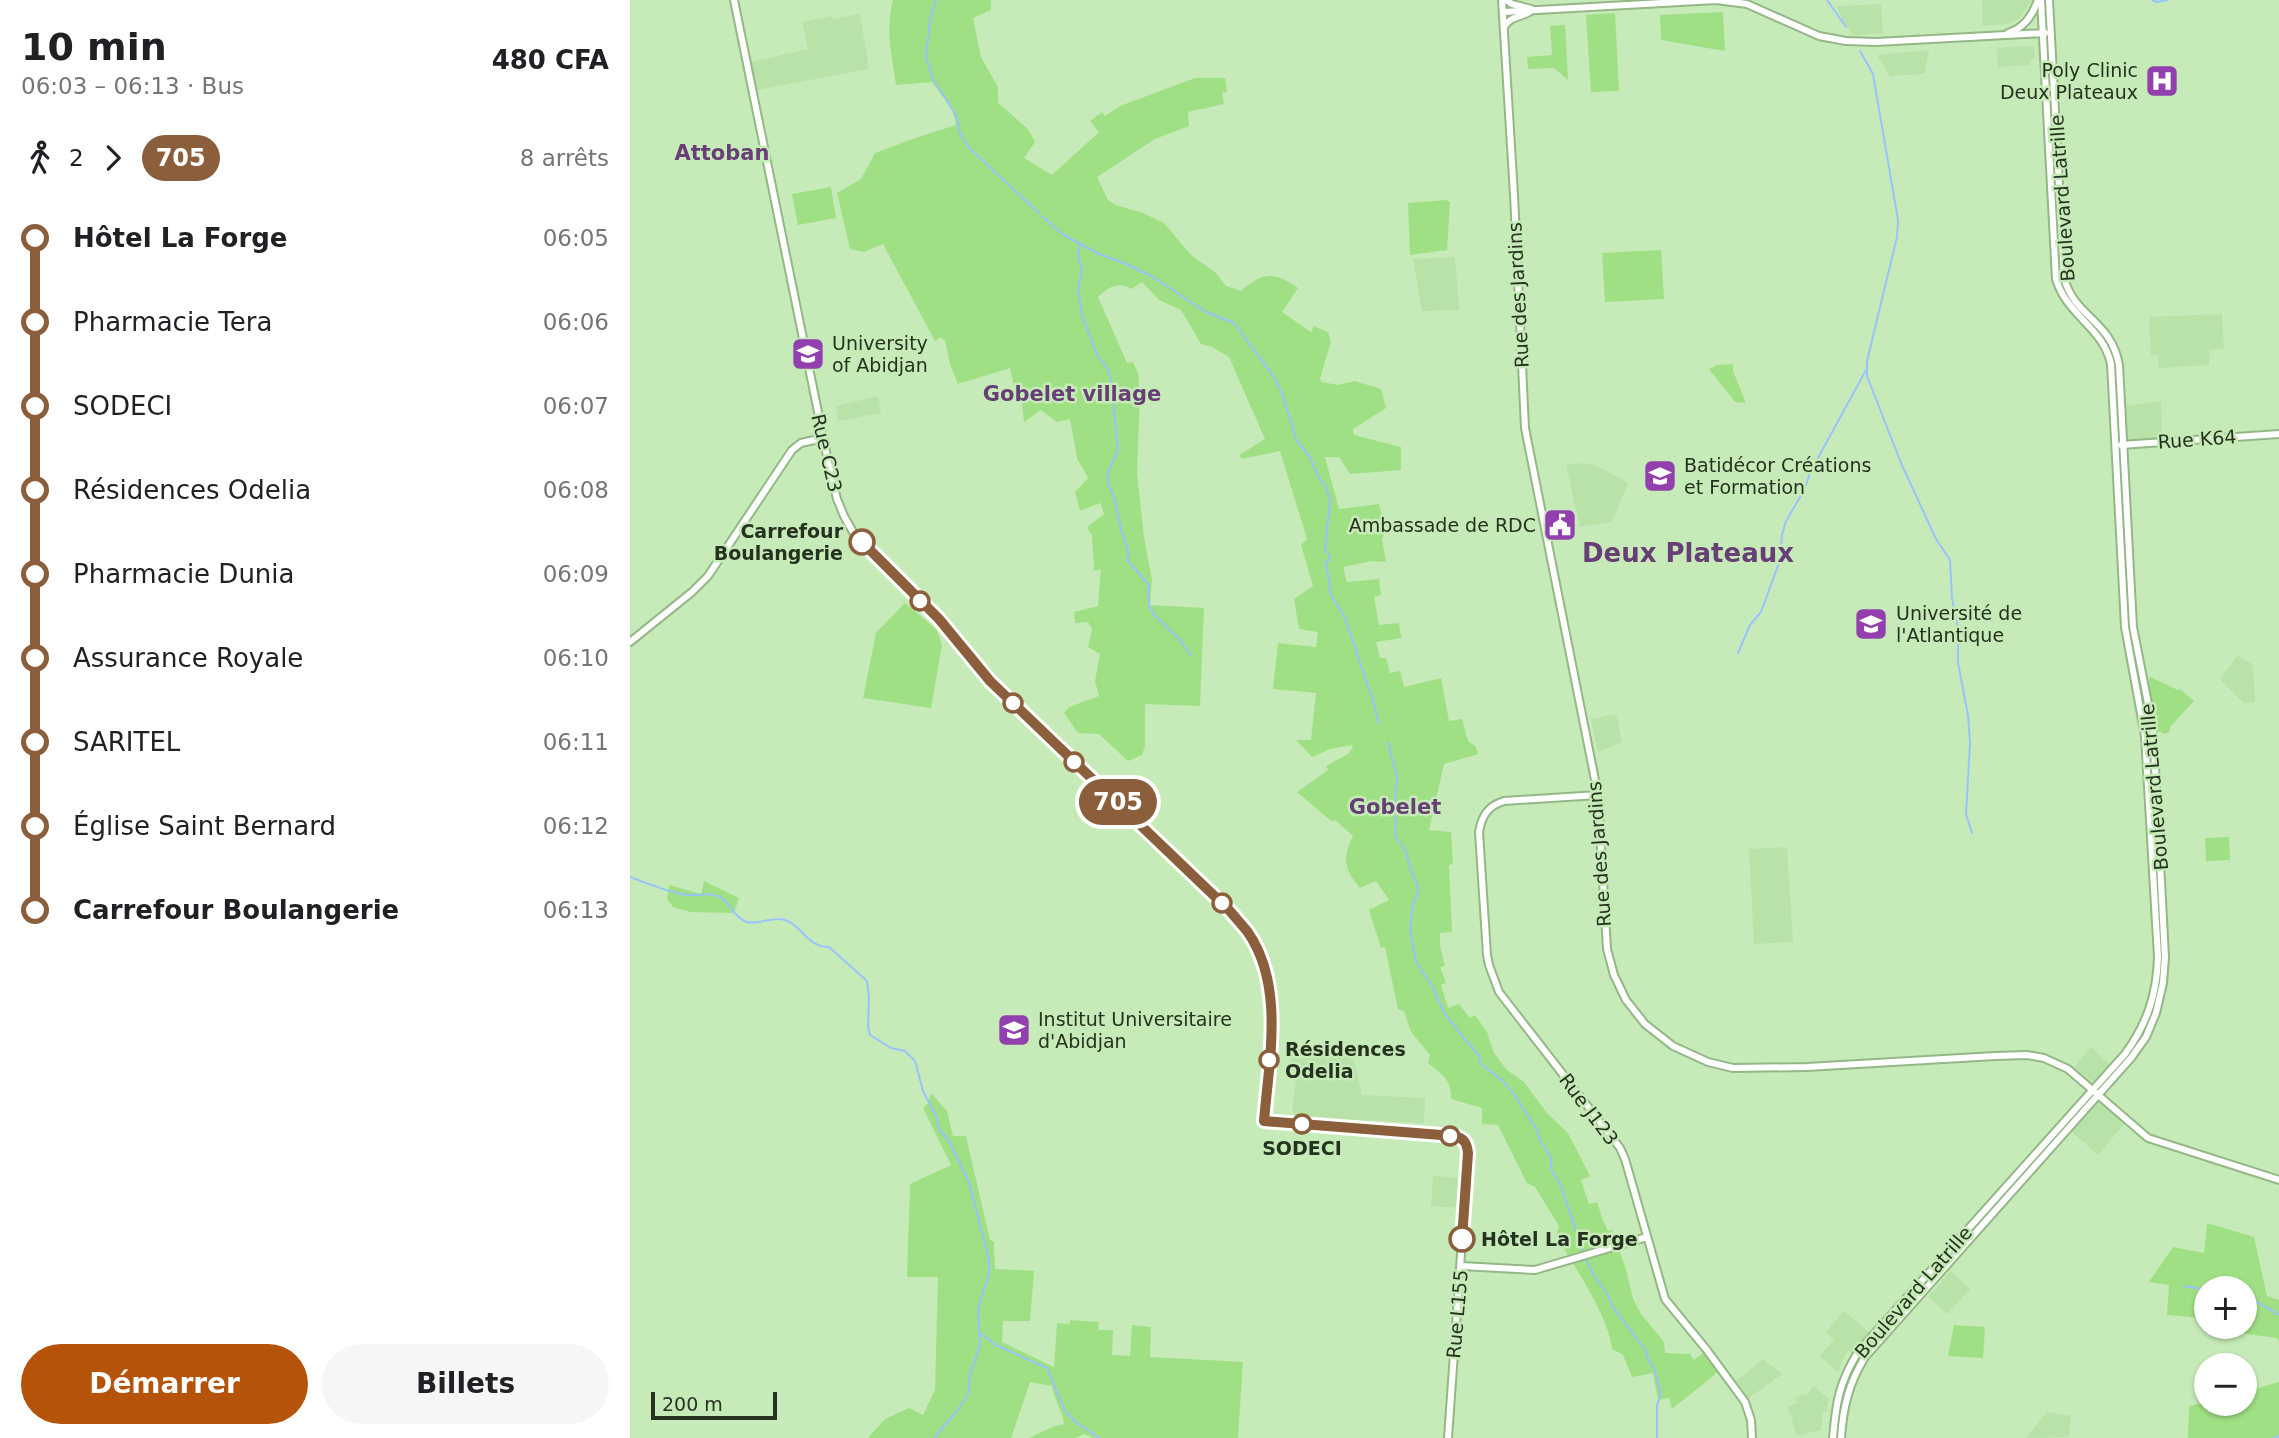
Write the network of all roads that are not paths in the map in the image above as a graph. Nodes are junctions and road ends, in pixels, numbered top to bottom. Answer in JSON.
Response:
{"nodes":[{"id":1,"x":734,"y":0,"type":"edge"},
{"id":2,"x":1504,"y":0,"type":"edge"},
{"id":3,"x":2039,"y":0,"type":"edge"},
{"id":4,"x":2049,"y":0,"type":"edge"},
{"id":5,"x":1532,"y":10,"type":"junction"},
{"id":6,"x":1503,"y":12,"type":"junction"},
{"id":7,"x":1504,"y":27,"type":"junction"},
{"id":8,"x":2042,"y":33,"type":"junction"},
{"id":9,"x":2050,"y":33,"type":"junction"},
{"id":10,"x":2026,"y":34,"type":"junction"},
{"id":11,"x":2000,"y":36,"type":"junction"},
{"id":12,"x":2043,"y":53,"type":"junction"},
{"id":13,"x":2279,"y":433,"type":"edge"},
{"id":14,"x":823,"y":438,"type":"junction"},
{"id":15,"x":2119,"y":445,"type":"junction"},
{"id":16,"x":630,"y":642,"type":"edge"},
{"id":17,"x":1598,"y":795,"type":"junction"},
{"id":18,"x":2092,"y":1090,"type":"junction"},
{"id":19,"x":2099,"y":1095,"type":"junction"},
{"id":20,"x":1264,"y":1121,"type":"joint"},
{"id":21,"x":2279,"y":1180,"type":"edge"},
{"id":22,"x":1647,"y":1237,"type":"junction"},
{"id":23,"x":1461,"y":1266,"type":"junction"},
{"id":24,"x":1448,"y":1438,"type":"edge"},
{"id":25,"x":1752,"y":1438,"type":"edge"},
{"id":26,"x":1833,"y":1438,"type":"edge"},
{"id":27,"x":1841,"y":1438,"type":"edge"}],
"edges":[{"from":1,"to":14,"type":"main road","name":"Rue C23"},
{"from":2,"to":5,"type":"main road"},
{"from":2,"to":6,"type":"main road","name":"Rue des Jardins"},
{"from":3,"to":8,"type":"main road"},
{"from":3,"to":11,"type":"main road"},
{"from":4,"to":9,"type":"main road","name":"Boulevard Latrille"},
{"from":5,"to":6,"type":"main road"},
{"from":5,"to":7,"type":"main road"},
{"from":5,"to":11,"type":"main road"},
{"from":6,"to":7,"type":"main road","name":"Rue des Jardins"},
{"from":7,"to":17,"type":"main road","name":"Rue des Jardins"},
{"from":8,"to":9,"type":"main road"},
{"from":8,"to":10,"type":"main road"},
{"from":8,"to":12,"type":"main road","name":"Boulevard Latrille"},
{"from":9,"to":15,"type":"main road","name":"Boulevard Latrille"},
{"from":10,"to":11,"type":"main road"},
{"from":10,"to":12,"type":"main road"},
{"from":12,"to":15,"type":"main road","name":"Boulevard Latrille"},
{"from":13,"to":15,"type":"main road","name":"Rue K64"},
{"from":14,"to":16,"type":"main road"},
{"from":14,"to":20,"type":"main road","name":"Rue C23"},
{"from":15,"to":18,"type":"main road","name":"Boulevard Latrille"},
{"from":15,"to":19,"type":"main road","name":"Boulevard Latrille"},
{"from":17,"to":18,"type":"main road","name":"Rue des Jardins"},
{"from":17,"to":22,"type":"main road","name":"Rue J123"},
{"from":18,"to":19,"type":"main road","name":"Rue des Jardins"},
{"from":18,"to":26,"type":"main road","name":"Boulevard Latrille"},
{"from":19,"to":21,"type":"main road","name":"Rue des Jardins"},
{"from":19,"to":27,"type":"main road","name":"Boulevard Latrille"},
{"from":20,"to":23,"type":"main road","name":"Rue L155"},
{"from":22,"to":23,"type":"main road"},
{"from":22,"to":25,"type":"main road","name":"Rue J123"},
{"from":23,"to":24,"type":"main road","name":"Rue L155"}]}
